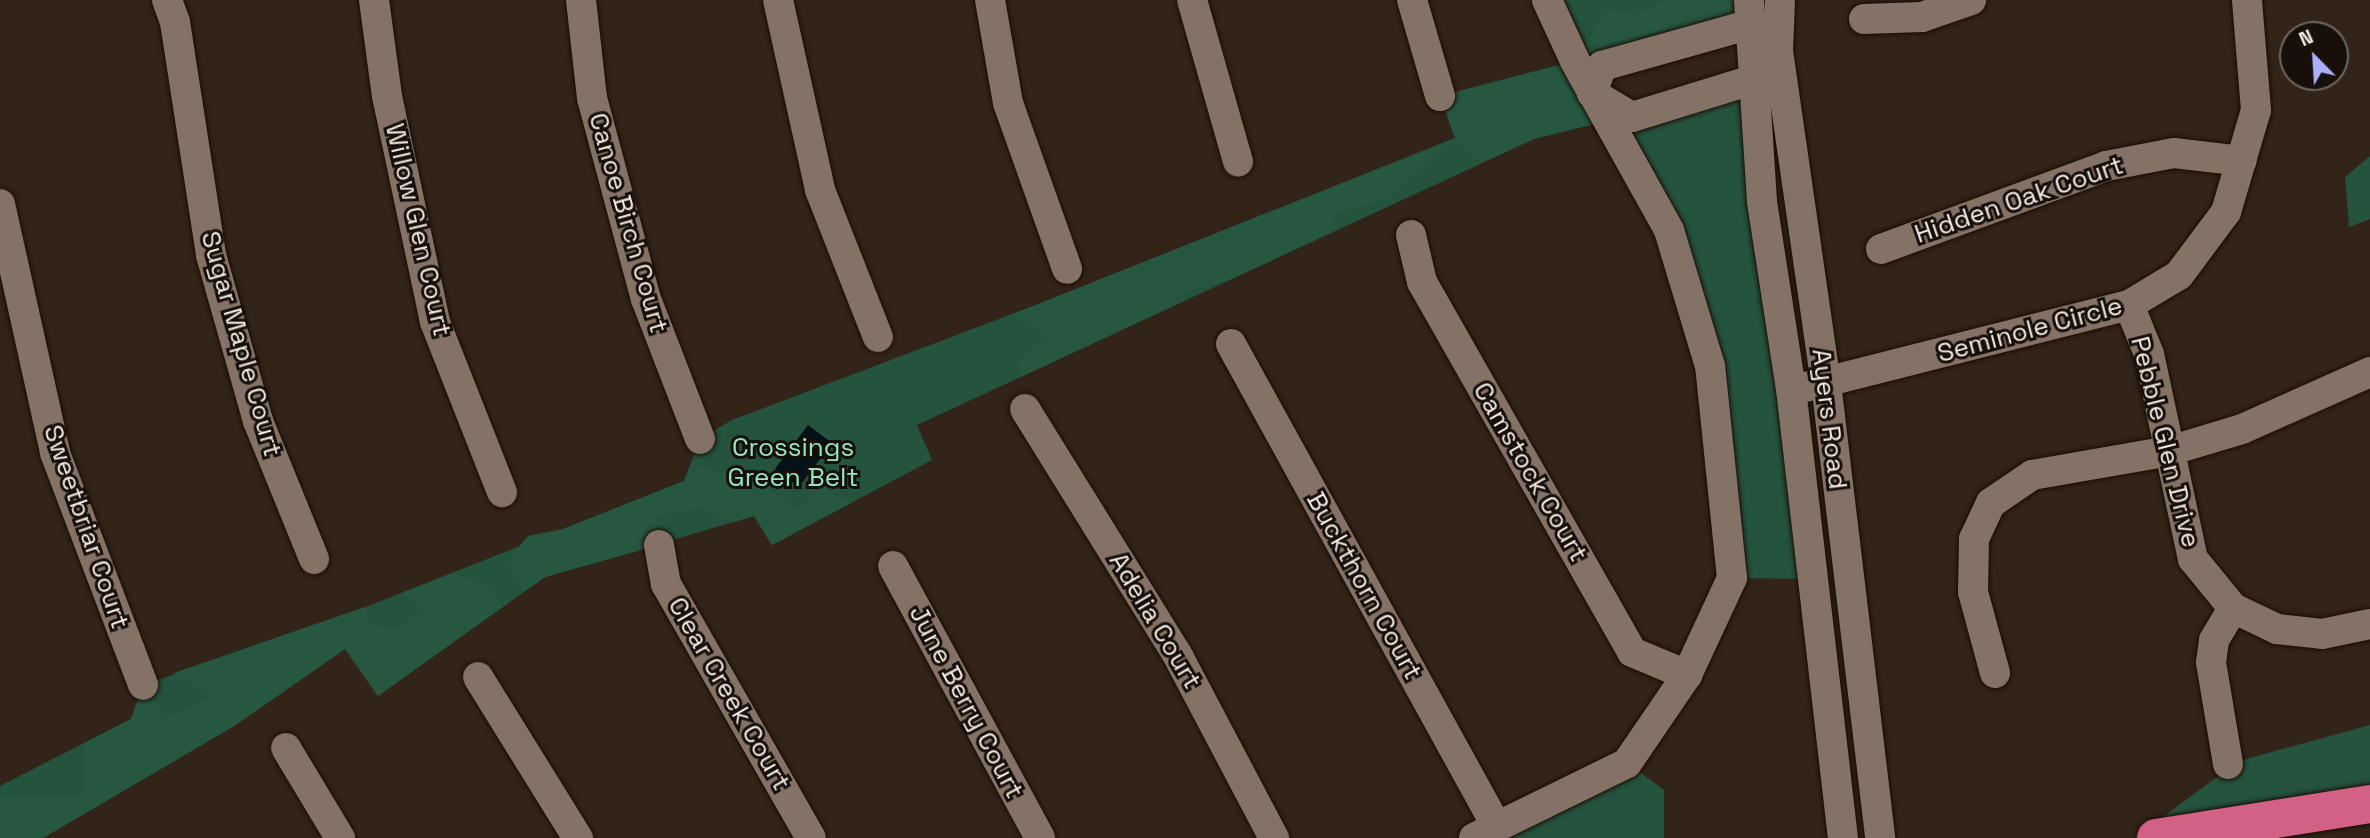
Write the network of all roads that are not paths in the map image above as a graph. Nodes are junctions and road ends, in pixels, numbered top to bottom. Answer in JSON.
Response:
{"nodes":[{"id":1,"x":167,"y":0,"type":"edge"},
{"id":2,"x":374,"y":0,"type":"edge"},
{"id":3,"x":581,"y":0,"type":"edge"},
{"id":4,"x":778,"y":0,"type":"edge"},
{"id":5,"x":990,"y":0,"type":"edge"},
{"id":6,"x":1192,"y":0,"type":"edge"},
{"id":7,"x":1412,"y":0,"type":"edge"},
{"id":8,"x":1547,"y":0,"type":"edge"},
{"id":9,"x":1780,"y":0,"type":"edge"},
{"id":10,"x":1971,"y":0,"type":"edge"},
{"id":11,"x":2247,"y":0,"type":"edge"},
{"id":12,"x":1749,"y":13,"type":"edge"},
{"id":13,"x":1864,"y":19,"type":"dead end"},
{"id":14,"x":1778,"y":51,"type":"junction"},
{"id":15,"x":1752,"y":80,"type":"junction"},
{"id":16,"x":1592,"y":93,"type":"junction"},
{"id":17,"x":1440,"y":96,"type":"dead end"},
{"id":18,"x":2242,"y":161,"type":"junction"},
{"id":19,"x":1238,"y":162,"type":"dead end"},
{"id":20,"x":0,"y":204,"type":"edge"},
{"id":21,"x":1411,"y":235,"type":"dead end"},
{"id":22,"x":1881,"y":249,"type":"dead end"},
{"id":23,"x":1068,"y":268,"type":"dead end"},
{"id":24,"x":2129,"y":305,"type":"junction"},
{"id":25,"x":878,"y":337,"type":"dead end"},
{"id":26,"x":1231,"y":345,"type":"dead end"},
{"id":27,"x":2370,"y":372,"type":"edge"},
{"id":28,"x":1826,"y":383,"type":"junction"},
{"id":29,"x":1791,"y":389,"type":"junction"},
{"id":30,"x":1025,"y":409,"type":"dead end"},
{"id":31,"x":701,"y":439,"type":"dead end"},
{"id":32,"x":2169,"y":451,"type":"junction"},
{"id":33,"x":502,"y":492,"type":"dead end"},
{"id":34,"x":659,"y":545,"type":"dead end"},
{"id":35,"x":314,"y":559,"type":"dead end"},
{"id":36,"x":892,"y":566,"type":"dead end"},
{"id":37,"x":2233,"y":608,"type":"junction"},
{"id":38,"x":2370,"y":624,"type":"edge"},
{"id":39,"x":1995,"y":673,"type":"dead end"},
{"id":40,"x":1687,"y":676,"type":"junction"},
{"id":41,"x":478,"y":677,"type":"dead end"},
{"id":42,"x":143,"y":685,"type":"dead end"},
{"id":43,"x":286,"y":748,"type":"dead end"},
{"id":44,"x":2228,"y":764,"type":"dead end"},
{"id":45,"x":2370,"y":804,"type":"edge"},
{"id":46,"x":1485,"y":832,"type":"edge"},
{"id":47,"x":340,"y":838,"type":"edge"},
{"id":48,"x":578,"y":838,"type":"edge"},
{"id":49,"x":811,"y":838,"type":"edge"},
{"id":50,"x":1040,"y":838,"type":"edge"},
{"id":51,"x":1274,"y":838,"type":"edge"},
{"id":52,"x":1843,"y":838,"type":"edge"},
{"id":53,"x":1880,"y":838,"type":"edge"},
{"id":54,"x":2156,"y":838,"type":"edge"}],
"edges":[{"from":1,"to":35,"type":"street","name":"Sugar Maple Court"},
{"from":2,"to":33,"type":"street","name":"Willow Glen Court"},
{"from":3,"to":31,"type":"street","name":"Canoe Birch Court"},
{"from":4,"to":25,"type":"street"},
{"from":5,"to":23,"type":"street"},
{"from":6,"to":19,"type":"street"},
{"from":7,"to":17,"type":"street"},
{"from":8,"to":16,"type":"street"},
{"from":9,"to":14,"type":"street","name":"Ayers Road"},
{"from":10,"to":13,"type":"street"},
{"from":11,"to":18,"type":"street","name":"Seminole Circle"},
{"from":12,"to":14,"type":"street"},
{"from":12,"to":15,"type":"street","name":"Ayers Road"},
{"from":12,"to":16,"type":"street"},
{"from":14,"to":15,"type":"street"},
{"from":14,"to":28,"type":"street","name":"Ayers Road"},
{"from":15,"to":16,"type":"street"},
{"from":15,"to":29,"type":"street","name":"Ayers Road"},
{"from":16,"to":40,"type":"street"},
{"from":18,"to":22,"type":"street","name":"Hidden Oak Court"},
{"from":18,"to":24,"type":"street","name":"Seminole Circle"},
{"from":20,"to":42,"type":"street","name":"Sweetbriar Court"},
{"from":21,"to":40,"type":"street","name":"Camstock Court"},
{"from":24,"to":28,"type":"street","name":"Seminole Circle"},
{"from":24,"to":32,"type":"street","name":"Pebble Glen Drive"},
{"from":26,"to":46,"type":"street","name":"Buckthorn Court"},
{"from":27,"to":32,"type":"street"},
{"from":28,"to":29,"type":"street","name":"Seminole Circle"},
{"from":28,"to":53,"type":"street","name":"Ayers Road"},
{"from":29,"to":52,"type":"street","name":"Ayers Road"},
{"from":30,"to":51,"type":"street","name":"Adelia Court"},
{"from":32,"to":37,"type":"street","name":"Pebble Glen Drive"},
{"from":32,"to":39,"type":"street"},
{"from":34,"to":49,"type":"street","name":"Clear Creek Court"},
{"from":36,"to":50,"type":"street","name":"June Berry Court"},
{"from":37,"to":38,"type":"street","name":"Pebble Glen Drive"},
{"from":37,"to":44,"type":"street"},
{"from":40,"to":46,"type":"street"},
{"from":41,"to":48,"type":"street"},
{"from":43,"to":47,"type":"street"},
{"from":45,"to":54,"type":"highway"}]}
